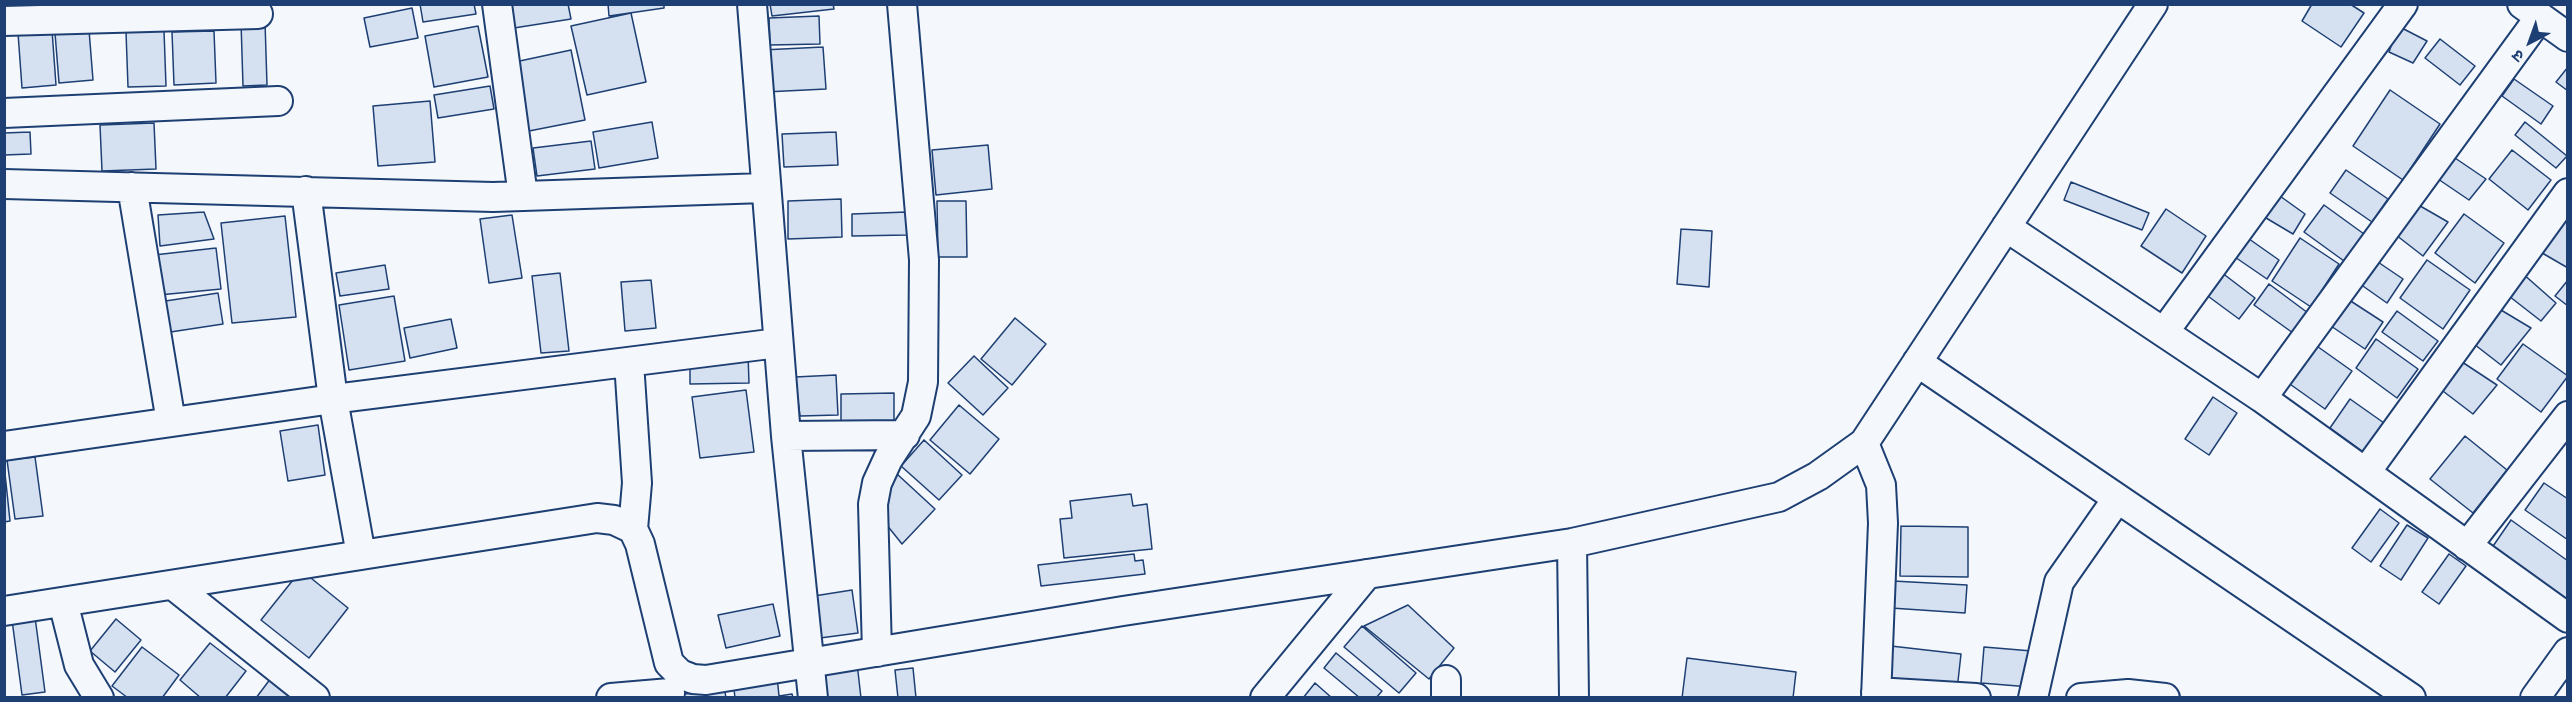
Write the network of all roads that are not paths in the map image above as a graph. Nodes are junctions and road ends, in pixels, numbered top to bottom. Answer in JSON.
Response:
{"nodes":[{"id":1,"x":497,"y":4,"type":"edge"},
{"id":2,"x":752,"y":4,"type":"edge"},
{"id":3,"x":902,"y":4,"type":"edge"},
{"id":4,"x":2153,"y":4,"type":"edge"},
{"id":5,"x":2403,"y":4,"type":"edge"},
{"id":6,"x":2531,"y":11,"type":"edge"},
{"id":7,"x":258,"y":14,"type":"dead end"},
{"id":8,"x":4,"y":21,"type":"edge"},
{"id":9,"x":2568,"y":37,"type":"edge"},
{"id":10,"x":278,"y":101,"type":"dead end"},
{"id":11,"x":4,"y":113,"type":"edge"},
{"id":12,"x":4,"y":184,"type":"edge"},
{"id":13,"x":132,"y":187,"type":"junction"},
{"id":14,"x":765,"y":188,"type":"junction"},
{"id":15,"x":306,"y":190,"type":"junction"},
{"id":16,"x":2568,"y":193,"type":"edge"},
{"id":17,"x":523,"y":196,"type":"junction"},
{"id":18,"x":2006,"y":227,"type":"junction"},
{"id":19,"x":2164,"y":332,"type":"junction"},
{"id":20,"x":778,"y":343,"type":"junction"},
{"id":21,"x":629,"y":362,"type":"junction"},
{"id":22,"x":1917,"y":362,"type":"junction"},
{"id":23,"x":2262,"y":398,"type":"junction"},
{"id":24,"x":333,"y":399,"type":"junction"},
{"id":25,"x":2568,"y":416,"type":"edge"},
{"id":26,"x":171,"y":422,"type":"junction"},
{"id":27,"x":786,"y":435,"type":"junction"},
{"id":28,"x":905,"y":435,"type":"junction"},
{"id":29,"x":1864,"y":443,"type":"junction"},
{"id":30,"x":4,"y":446,"type":"edge"},
{"id":31,"x":2366,"y":472,"type":"junction"},
{"id":32,"x":2117,"y":499,"type":"junction"},
{"id":33,"x":633,"y":529,"type":"junction"},
{"id":34,"x":1572,"y":543,"type":"junction"},
{"id":35,"x":2467,"y":546,"type":"junction"},
{"id":36,"x":361,"y":555,"type":"junction"},
{"id":37,"x":1366,"y":574,"type":"junction"},
{"id":38,"x":173,"y":585,"type":"junction"},
{"id":39,"x":63,"y":602,"type":"junction"},
{"id":40,"x":4,"y":611,"type":"edge"},
{"id":41,"x":2568,"y":618,"type":"edge"},
{"id":42,"x":877,"y":652,"type":"junction"},
{"id":43,"x":2568,"y":652,"type":"edge"},
{"id":44,"x":808,"y":663,"type":"junction"},
{"id":45,"x":673,"y":688,"type":"edge"},
{"id":46,"x":1876,"y":695,"type":"edge"},
{"id":47,"x":99,"y":698,"type":"edge"},
{"id":48,"x":315,"y":698,"type":"edge"},
{"id":49,"x":611,"y":698,"type":"edge"},
{"id":50,"x":813,"y":698,"type":"edge"},
{"id":51,"x":1265,"y":698,"type":"edge"},
{"id":52,"x":1574,"y":698,"type":"edge"},
{"id":53,"x":1977,"y":698,"type":"edge"},
{"id":54,"x":2034,"y":698,"type":"edge"},
{"id":55,"x":2081,"y":698,"type":"edge"},
{"id":56,"x":2165,"y":698,"type":"edge"},
{"id":57,"x":2411,"y":698,"type":"edge"},
{"id":58,"x":2535,"y":698,"type":"edge"}],
"edges":[{"from":1,"to":17,"type":"street"},
{"from":2,"to":14,"type":"street"},
{"from":3,"to":28,"type":"street"},
{"from":4,"to":18,"type":"street"},
{"from":5,"to":19,"type":"street"},
{"from":6,"to":9,"type":"street"},
{"from":6,"to":23,"type":"street"},
{"from":7,"to":8,"type":"street"},
{"from":10,"to":11,"type":"street"},
{"from":12,"to":13,"type":"street"},
{"from":13,"to":15,"type":"street"},
{"from":13,"to":26,"type":"street"},
{"from":14,"to":17,"type":"street"},
{"from":14,"to":20,"type":"street"},
{"from":15,"to":17,"type":"street"},
{"from":15,"to":24,"type":"street"},
{"from":16,"to":31,"type":"street"},
{"from":18,"to":19,"type":"street"},
{"from":18,"to":22,"type":"street"},
{"from":19,"to":23,"type":"street"},
{"from":20,"to":21,"type":"street"},
{"from":20,"to":27,"type":"street"},
{"from":21,"to":24,"type":"street"},
{"from":21,"to":33,"type":"street"},
{"from":22,"to":29,"type":"street"},
{"from":22,"to":32,"type":"street"},
{"from":23,"to":31,"type":"street"},
{"from":24,"to":26,"type":"street"},
{"from":24,"to":36,"type":"street"},
{"from":25,"to":35,"type":"street"},
{"from":26,"to":30,"type":"street"},
{"from":27,"to":28,"type":"street"},
{"from":27,"to":44,"type":"street"},
{"from":28,"to":42,"type":"street"},
{"from":29,"to":34,"type":"street"},
{"from":29,"to":46,"type":"street"},
{"from":31,"to":35,"type":"street"},
{"from":32,"to":54,"type":"street"},
{"from":32,"to":57,"type":"street"},
{"from":33,"to":36,"type":"street"},
{"from":33,"to":45,"type":"street"},
{"from":34,"to":37,"type":"street"},
{"from":34,"to":52,"type":"street"},
{"from":35,"to":41,"type":"street"},
{"from":36,"to":38,"type":"street"},
{"from":37,"to":42,"type":"street"},
{"from":37,"to":51,"type":"street"},
{"from":38,"to":39,"type":"street"},
{"from":38,"to":48,"type":"street"},
{"from":39,"to":40,"type":"street"},
{"from":39,"to":47,"type":"street"},
{"from":42,"to":44,"type":"street"},
{"from":43,"to":58,"type":"street"},
{"from":44,"to":45,"type":"street"},
{"from":44,"to":50,"type":"street"},
{"from":45,"to":49,"type":"street"},
{"from":46,"to":53,"type":"street"},
{"from":55,"to":56,"type":"street"}]}
